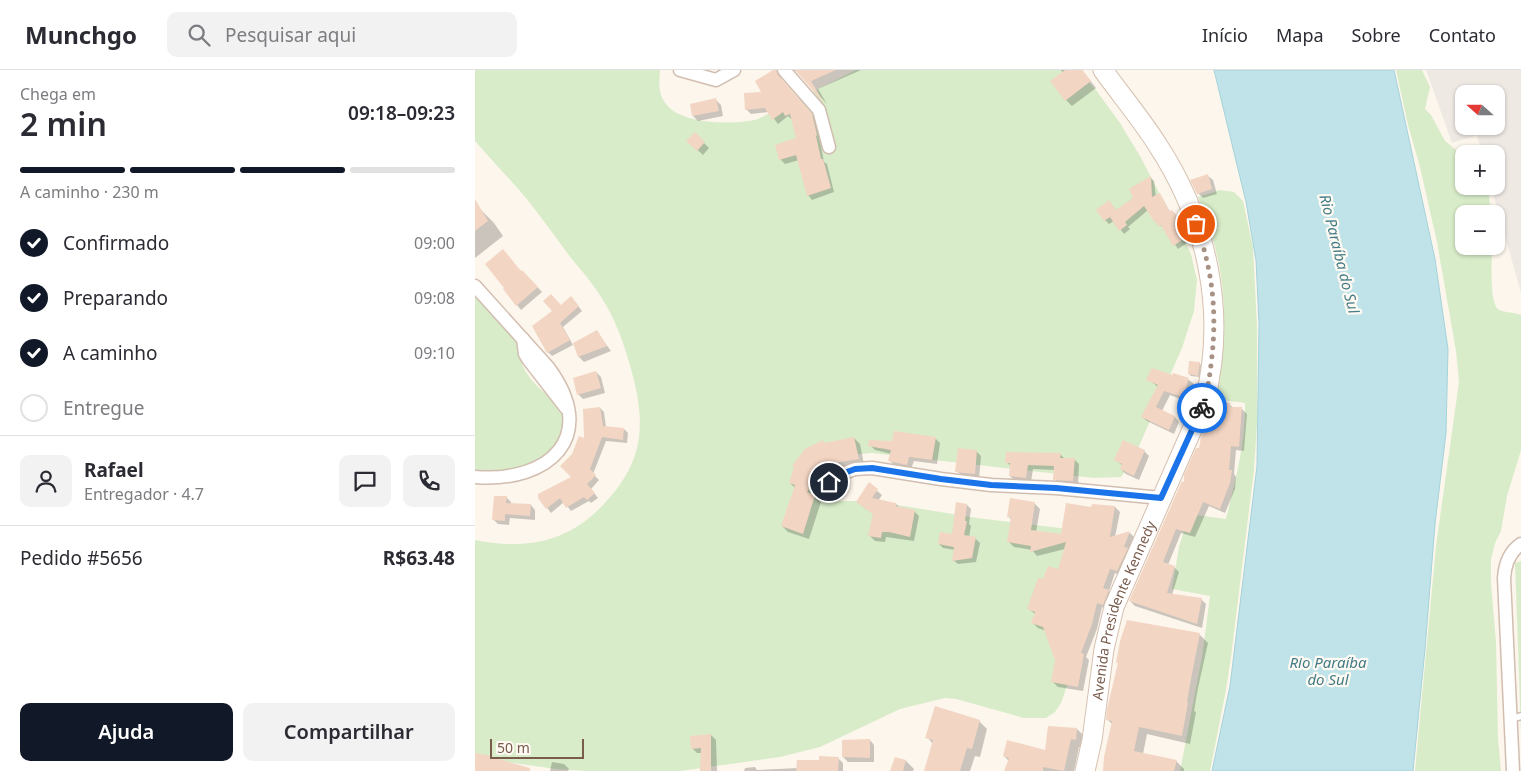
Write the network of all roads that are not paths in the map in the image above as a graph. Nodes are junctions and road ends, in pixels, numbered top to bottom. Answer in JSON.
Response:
{"nodes":[{"id":1,"x":681,"y":70,"type":"edge"},
{"id":2,"x":734,"y":70,"type":"edge"},
{"id":3,"x":784,"y":70,"type":"edge"},
{"id":4,"x":1103,"y":70,"type":"edge"},
{"id":5,"x":829,"y":147,"type":"dead end"},
{"id":6,"x":475,"y":286,"type":"edge"},
{"id":7,"x":475,"y":477,"type":"edge"},
{"id":8,"x":829,"y":482,"type":"dead end"},
{"id":9,"x":1161,"y":498,"type":"junction"},
{"id":10,"x":1521,"y":544,"type":"edge"},
{"id":11,"x":1516,"y":717,"type":"edge"},
{"id":12,"x":1085,"y":771,"type":"edge"},
{"id":13,"x":1513,"y":771,"type":"edge"}],
"edges":[{"from":1,"to":2,"type":"street"},
{"from":3,"to":5,"type":"street"},
{"from":4,"to":9,"type":"main road","name":"Avenida Presidente Kennedy"},
{"from":6,"to":7,"type":"street"},
{"from":8,"to":9,"type":"street"},
{"from":9,"to":12,"type":"main road","name":"Avenida Presidente Kennedy"},
{"from":10,"to":11,"type":"street"},
{"from":11,"to":13,"type":"street"}]}
